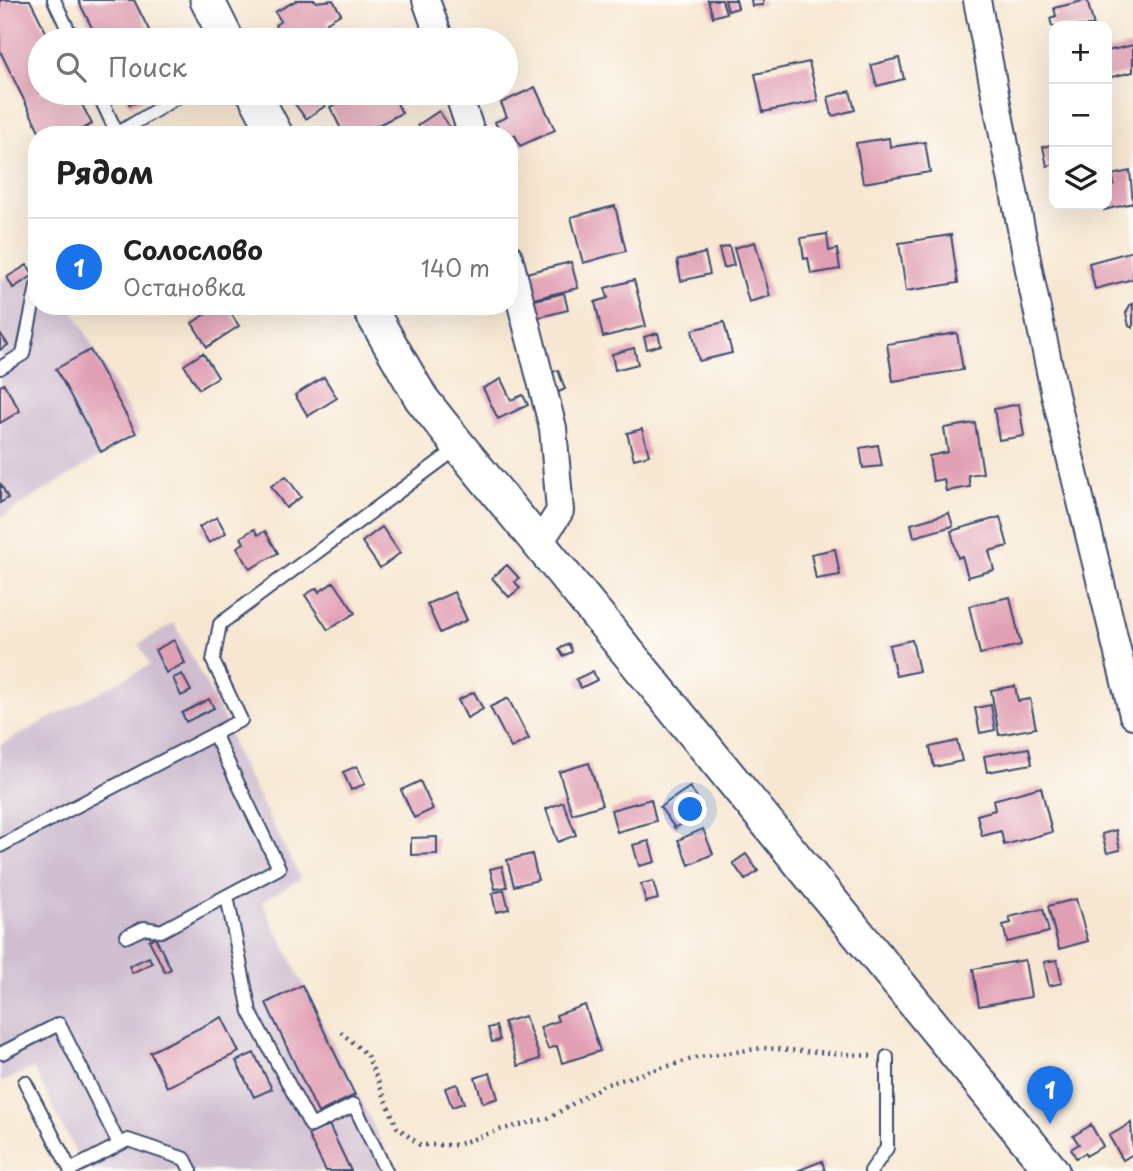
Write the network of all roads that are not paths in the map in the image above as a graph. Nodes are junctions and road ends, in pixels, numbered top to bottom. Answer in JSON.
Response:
{"nodes":[{"id":1,"x":54,"y":0,"type":"edge"},
{"id":2,"x":207,"y":0,"type":"edge"},
{"id":3,"x":426,"y":0,"type":"edge"},
{"id":4,"x":977,"y":0,"type":"edge"},
{"id":5,"x":67,"y":28,"type":"edge"},
{"id":6,"x":221,"y":28,"type":"edge"},
{"id":7,"x":436,"y":28,"type":"edge"},
{"id":8,"x":103,"y":105,"type":"edge"},
{"id":9,"x":164,"y":105,"type":"edge"},
{"id":10,"x":260,"y":105,"type":"edge"},
{"id":11,"x":462,"y":105,"type":"edge"},
{"id":12,"x":112,"y":126,"type":"edge"},
{"id":13,"x":129,"y":126,"type":"edge"},
{"id":14,"x":271,"y":126,"type":"edge"},
{"id":15,"x":469,"y":126,"type":"edge"},
{"id":16,"x":518,"y":292,"type":"edge"},
{"id":17,"x":31,"y":315,"type":"edge"},
{"id":18,"x":373,"y":315,"type":"edge"},
{"id":19,"x":0,"y":368,"type":"edge"},
{"id":20,"x":459,"y":446,"type":"junction"},
{"id":21,"x":540,"y":544,"type":"junction"},
{"id":22,"x":1133,"y":715,"type":"edge"},
{"id":23,"x":214,"y":734,"type":"junction"},
{"id":24,"x":0,"y":846,"type":"edge"},
{"id":25,"x":228,"y":896,"type":"junction"},
{"id":26,"x":127,"y":936,"type":"dead end"},
{"id":27,"x":2,"y":1053,"type":"dead end"},
{"id":28,"x":887,"y":1057,"type":"road end"},
{"id":29,"x":25,"y":1082,"type":"dead end"},
{"id":30,"x":120,"y":1144,"type":"junction"},
{"id":31,"x":71,"y":1170,"type":"edge"},
{"id":32,"x":191,"y":1171,"type":"edge"},
{"id":33,"x":386,"y":1171,"type":"edge"},
{"id":34,"x":871,"y":1171,"type":"edge"},
{"id":35,"x":1052,"y":1171,"type":"edge"}],
"edges":[{"from":1,"to":5,"type":"lane"},
{"from":2,"to":6,"type":"street"},
{"from":3,"to":7,"type":"street"},
{"from":4,"to":22,"type":"street"},
{"from":8,"to":12,"type":"lane"},
{"from":9,"to":13,"type":"lane"},
{"from":10,"to":14,"type":"street"},
{"from":11,"to":15,"type":"street"},
{"from":16,"to":21,"type":"street"},
{"from":17,"to":19,"type":"lane"},
{"from":18,"to":20,"type":"street"},
{"from":20,"to":21,"type":"street"},
{"from":20,"to":23,"type":"lane"},
{"from":21,"to":35,"type":"street"},
{"from":23,"to":24,"type":"lane"},
{"from":23,"to":25,"type":"lane"},
{"from":25,"to":26,"type":"lane"},
{"from":25,"to":33,"type":"lane"},
{"from":27,"to":30,"type":"lane"},
{"from":28,"to":34,"type":"lane"},
{"from":29,"to":31,"type":"lane"},
{"from":30,"to":31,"type":"lane"},
{"from":30,"to":32,"type":"lane"}]}
